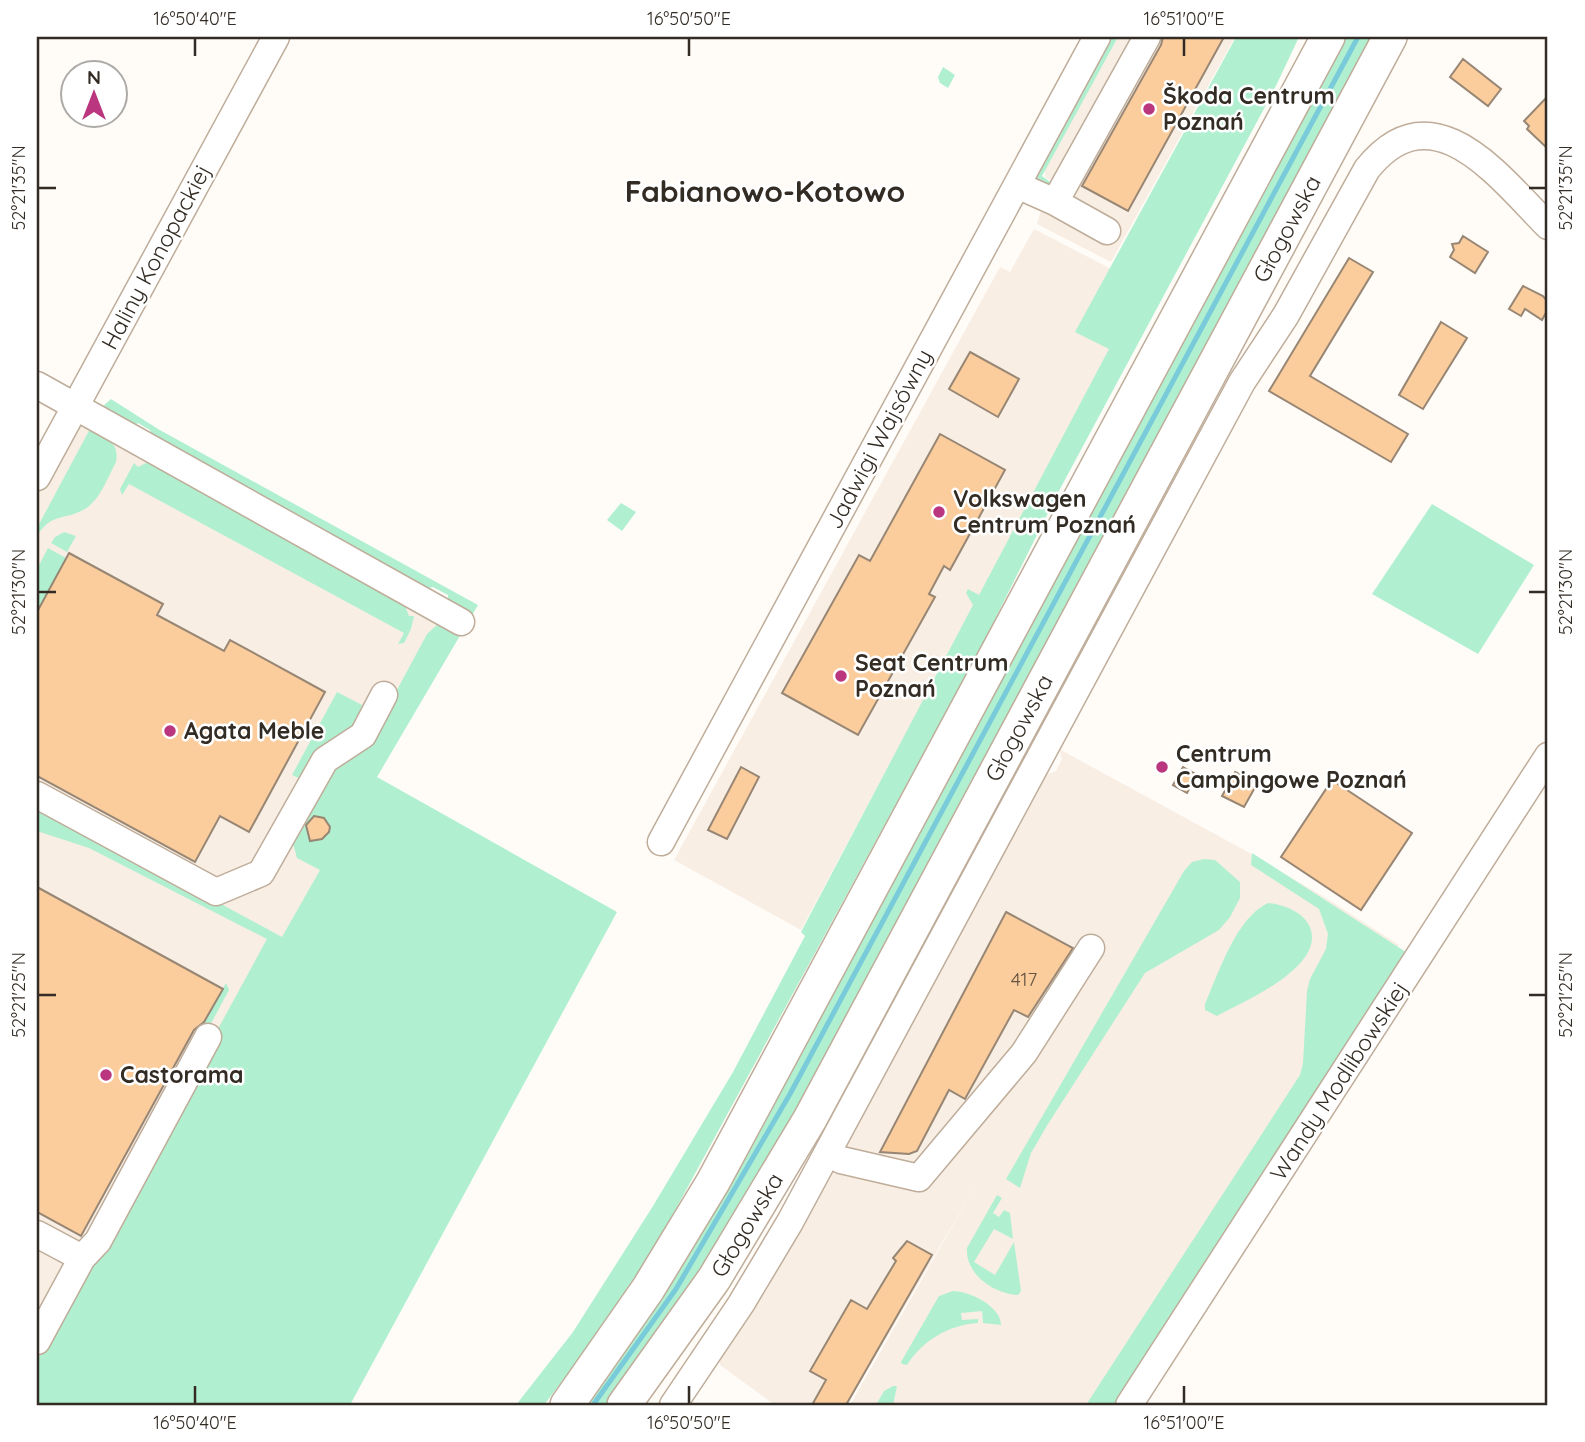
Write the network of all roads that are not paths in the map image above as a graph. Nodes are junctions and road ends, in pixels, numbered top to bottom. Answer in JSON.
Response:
{"nodes":[{"id":1,"x":276,"y":37,"type":"edge"},
{"id":2,"x":1097,"y":37,"type":"edge"},
{"id":3,"x":1147,"y":37,"type":"edge"},
{"id":4,"x":1390,"y":37,"type":"edge"},
{"id":5,"x":1397,"y":37,"type":"edge"},
{"id":6,"x":1321,"y":46,"type":"edge"},
{"id":7,"x":1373,"y":69,"type":"junction"},
{"id":8,"x":1017,"y":185,"type":"junction"},
{"id":9,"x":1055,"y":202,"type":"junction"},
{"id":10,"x":1548,"y":226,"type":"edge"},
{"id":11,"x":1107,"y":231,"type":"dead end"},
{"id":12,"x":37,"y":385,"type":"edge"},
{"id":13,"x":75,"y":406,"type":"junction"},
{"id":14,"x":37,"y":477,"type":"edge"},
{"id":15,"x":461,"y":622,"type":"dead end"},
{"id":16,"x":384,"y":695,"type":"dead end"},
{"id":17,"x":1548,"y":756,"type":"edge"},
{"id":18,"x":37,"y":795,"type":"edge"},
{"id":19,"x":661,"y":842,"type":"dead end"},
{"id":20,"x":1091,"y":948,"type":"dead end"},
{"id":21,"x":208,"y":1037,"type":"dead end"},
{"id":22,"x":828,"y":1153,"type":"junction"},
{"id":23,"x":40,"y":1243,"type":"edge"},
{"id":24,"x":82,"y":1258,"type":"junction"},
{"id":25,"x":37,"y":1342,"type":"edge"},
{"id":26,"x":567,"y":1405,"type":"edge"},
{"id":27,"x":624,"y":1405,"type":"edge"},
{"id":28,"x":673,"y":1405,"type":"edge"},
{"id":29,"x":1129,"y":1405,"type":"edge"}],
"edges":[{"from":1,"to":13,"type":"street","name":"Haliny Konopackiej"},
{"from":2,"to":8,"type":"street","name":"Jadwigi Wajsówny"},
{"from":3,"to":9,"type":"street"},
{"from":4,"to":7,"type":"main road","name":"Głogowska"},
{"from":5,"to":7,"type":"main road"},
{"from":6,"to":26,"type":"main road"},
{"from":7,"to":27,"type":"main road","name":"Głogowska"},
{"from":8,"to":9,"type":"street"},
{"from":8,"to":19,"type":"street","name":"Jadwigi Wajsówny"},
{"from":9,"to":11,"type":"street"},
{"from":10,"to":22,"type":"street"},
{"from":12,"to":13,"type":"street"},
{"from":13,"to":14,"type":"street","name":"Haliny Konopackiej"},
{"from":13,"to":15,"type":"street"},
{"from":16,"to":18,"type":"street"},
{"from":17,"to":29,"type":"street","name":"Wandy Modlibowskiej"},
{"from":20,"to":22,"type":"street"},
{"from":21,"to":24,"type":"street"},
{"from":22,"to":28,"type":"street"},
{"from":23,"to":24,"type":"street"},
{"from":24,"to":25,"type":"street"}]}
